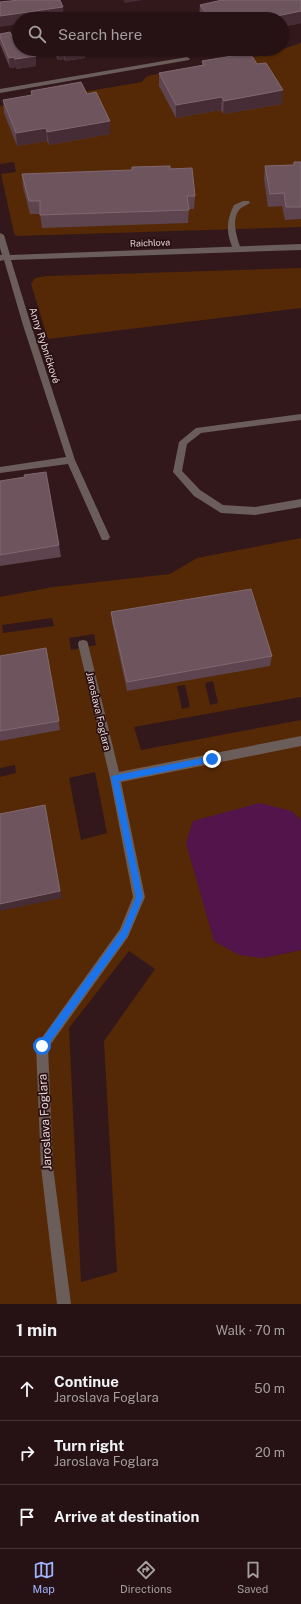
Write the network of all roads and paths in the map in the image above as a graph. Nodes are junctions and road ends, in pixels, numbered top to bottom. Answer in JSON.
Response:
{"nodes":[{"id":1,"x":187,"y":59,"type":"dead end"},
{"id":2,"x":0,"y":91,"type":"edge"},
{"id":3,"x":246,"y":203,"type":"dead end"},
{"id":4,"x":0,"y":235,"type":"edge"},
{"id":5,"x":301,"y":247,"type":"edge"},
{"id":6,"x":237,"y":249,"type":"junction"},
{"id":7,"x":3,"y":258,"type":"edge"},
{"id":8,"x":301,"y":417,"type":"edge"},
{"id":9,"x":71,"y":460,"type":"junction"},
{"id":10,"x":0,"y":470,"type":"edge"},
{"id":11,"x":301,"y":503,"type":"edge"},
{"id":12,"x":105,"y":537,"type":"dead end"},
{"id":13,"x":83,"y":644,"type":"dead end"},
{"id":14,"x":301,"y":741,"type":"edge"},
{"id":15,"x":115,"y":778,"type":"junction"},
{"id":16,"x":64,"y":1304,"type":"edge"}],
"edges":[{"from":1,"to":2,"type":"street"},
{"from":3,"to":6,"type":"street"},
{"from":4,"to":7,"type":"street","name":"Anny Rybníčkové"},
{"from":5,"to":6,"type":"street","name":"Raichlova"},
{"from":6,"to":7,"type":"street","name":"Raichlova"},
{"from":7,"to":9,"type":"street","name":"Anny Rybníčkové"},
{"from":8,"to":11,"type":"street"},
{"from":9,"to":10,"type":"street"},
{"from":9,"to":12,"type":"street","name":"Anny Rybníčkové"},
{"from":13,"to":15,"type":"street","name":"Jaroslava Foglara"},
{"from":14,"to":15,"type":"street"},
{"from":15,"to":16,"type":"street","name":"Jaroslava Foglara"}]}
